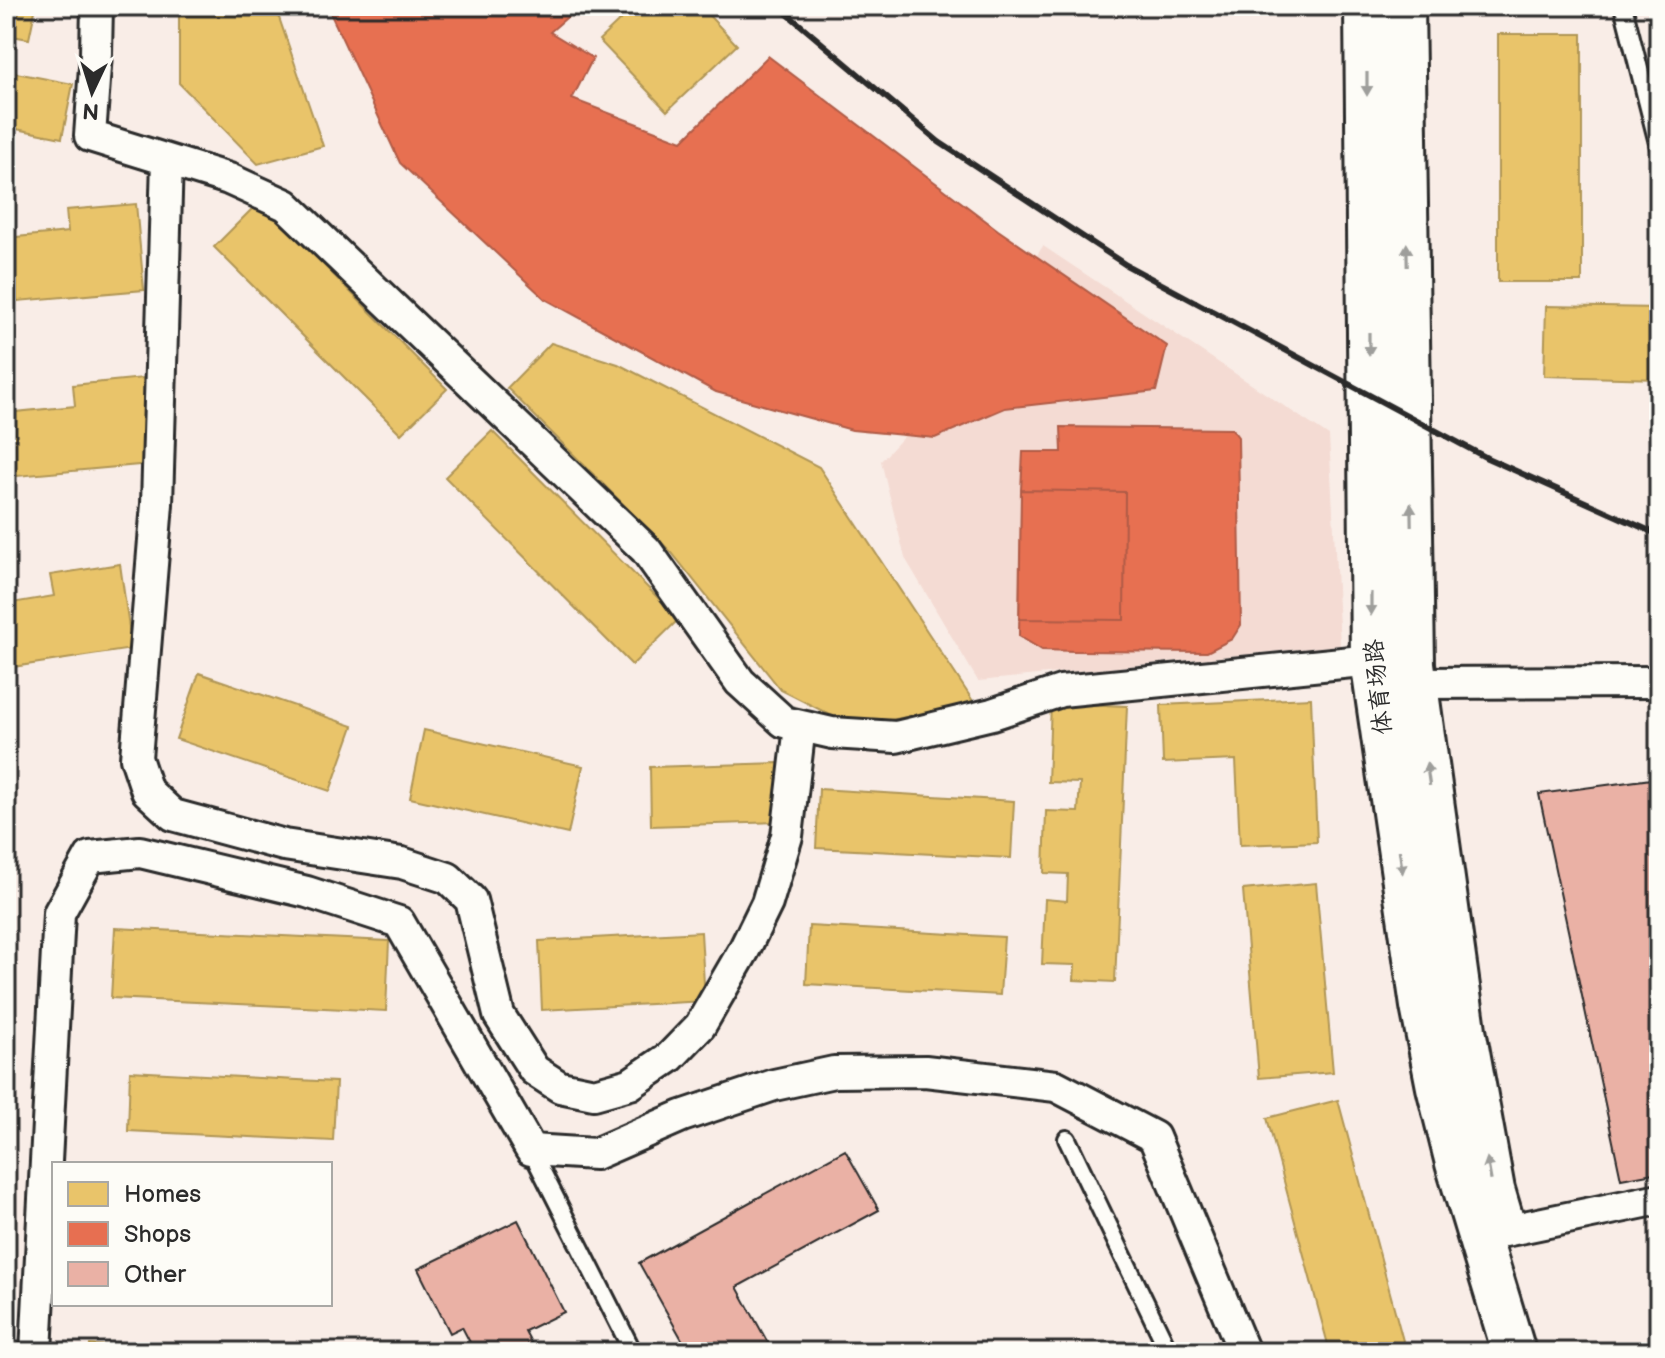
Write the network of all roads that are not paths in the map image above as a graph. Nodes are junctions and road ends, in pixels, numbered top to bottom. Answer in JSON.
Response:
{"nodes":[{"id":1,"x":97,"y":6,"type":"edge"},
{"id":2,"x":1366,"y":6,"type":"edge"},
{"id":3,"x":1403,"y":6,"type":"edge"},
{"id":4,"x":1623,"y":6,"type":"edge"},
{"id":5,"x":1659,"y":147,"type":"edge"},
{"id":6,"x":167,"y":160,"type":"junction"},
{"id":7,"x":1372,"y":660,"type":"junction"},
{"id":8,"x":1659,"y":682,"type":"edge"},
{"id":9,"x":1415,"y":683,"type":"junction"},
{"id":10,"x":800,"y":726,"type":"junction"},
{"id":11,"x":1067,"y":1139,"type":"dead end"},
{"id":12,"x":531,"y":1150,"type":"junction"},
{"id":13,"x":1659,"y":1199,"type":"edge"},
{"id":14,"x":1505,"y":1231,"type":"junction"},
{"id":15,"x":36,"y":1352,"type":"edge"},
{"id":16,"x":633,"y":1352,"type":"edge"},
{"id":17,"x":1169,"y":1352,"type":"edge"},
{"id":18,"x":1244,"y":1352,"type":"edge"},
{"id":19,"x":1514,"y":1352,"type":"edge"},
{"id":20,"x":1540,"y":1352,"type":"edge"}],
"edges":[{"from":1,"to":6,"type":"street"},
{"from":2,"to":7,"type":"main road","name":"体育场路","one_way":true},
{"from":9,"to":3,"type":"main road","name":"体育场路","one_way":true},
{"from":4,"to":5,"type":"lane"},
{"from":6,"to":10,"type":"street"},
{"from":6,"to":10,"type":"street"},
{"from":7,"to":10,"type":"street"},
{"from":7,"to":19,"type":"main road","name":"体育场路","one_way":true},
{"from":8,"to":9,"type":"street"},
{"from":14,"to":9,"type":"main road","name":"体育场路","one_way":true},
{"from":11,"to":17,"type":"lane"},
{"from":12,"to":15,"type":"street"},
{"from":12,"to":16,"type":"lane"},
{"from":12,"to":18,"type":"street"},
{"from":13,"to":14,"type":"street"},
{"from":14,"to":20,"type":"main road","name":"体育场路"}]}
